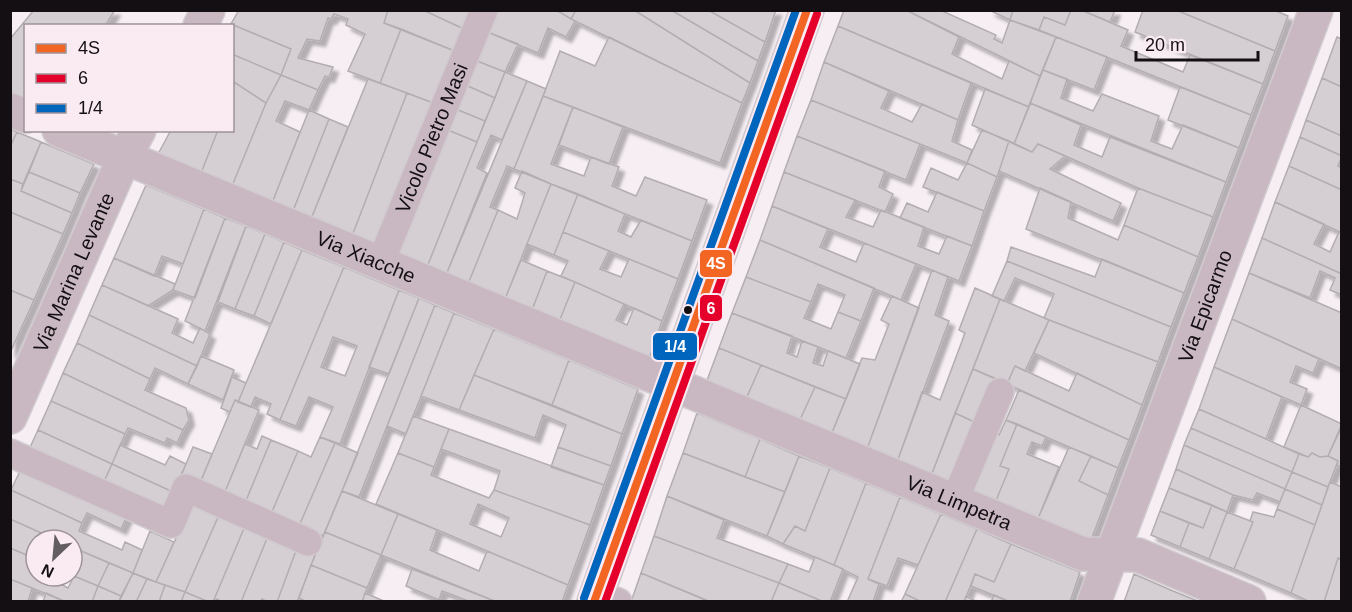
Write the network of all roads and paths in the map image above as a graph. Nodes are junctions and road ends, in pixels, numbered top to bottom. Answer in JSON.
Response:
{"nodes":[{"id":1,"x":208,"y":10,"type":"edge"},
{"id":2,"x":484,"y":10,"type":"edge"},
{"id":3,"x":807,"y":10,"type":"edge"},
{"id":4,"x":1316,"y":10,"type":"edge"},
{"id":5,"x":201,"y":24,"type":"edge"},
{"id":6,"x":64,"y":132,"type":"edge"},
{"id":7,"x":138,"y":132,"type":"edge"},
{"id":8,"x":123,"y":158,"type":"junction"},
{"id":9,"x":380,"y":264,"type":"junction"},
{"id":10,"x":672,"y":384,"type":"junction"},
{"id":11,"x":1000,"y":392,"type":"dead end"},
{"id":12,"x":10,"y":417,"type":"edge"},
{"id":13,"x":10,"y":453,"type":"edge"},
{"id":14,"x":955,"y":501,"type":"junction"},
{"id":15,"x":308,"y":542,"type":"dead end"},
{"id":16,"x":1111,"y":554,"type":"junction"},
{"id":17,"x":603,"y":599,"type":"edge"},
{"id":18,"x":1094,"y":602,"type":"edge"},
{"id":19,"x":1249,"y":602,"type":"edge"}],
"edges":[{"from":1,"to":5,"type":"street"},
{"from":2,"to":9,"type":"street","name":"Vicolo Pietro Masi"},
{"from":3,"to":10,"type":"street"},
{"from":4,"to":16,"type":"street","name":"Via Epicarmo"},
{"from":6,"to":8,"type":"street","name":"Via Xiacche"},
{"from":7,"to":8,"type":"street","name":"Via Marina Levante"},
{"from":8,"to":9,"type":"street","name":"Via Xiacche"},
{"from":8,"to":12,"type":"street","name":"Via Marina Levante"},
{"from":9,"to":10,"type":"street","name":"Via Xiacche"},
{"from":10,"to":14,"type":"street","name":"Via Limpetra"},
{"from":10,"to":17,"type":"street"},
{"from":11,"to":14,"type":"street"},
{"from":13,"to":15,"type":"street"},
{"from":14,"to":16,"type":"street","name":"Via Limpetra"},
{"from":16,"to":18,"type":"street","name":"Via Epicarmo"},
{"from":16,"to":19,"type":"street","name":"Via Limpetra"}]}
